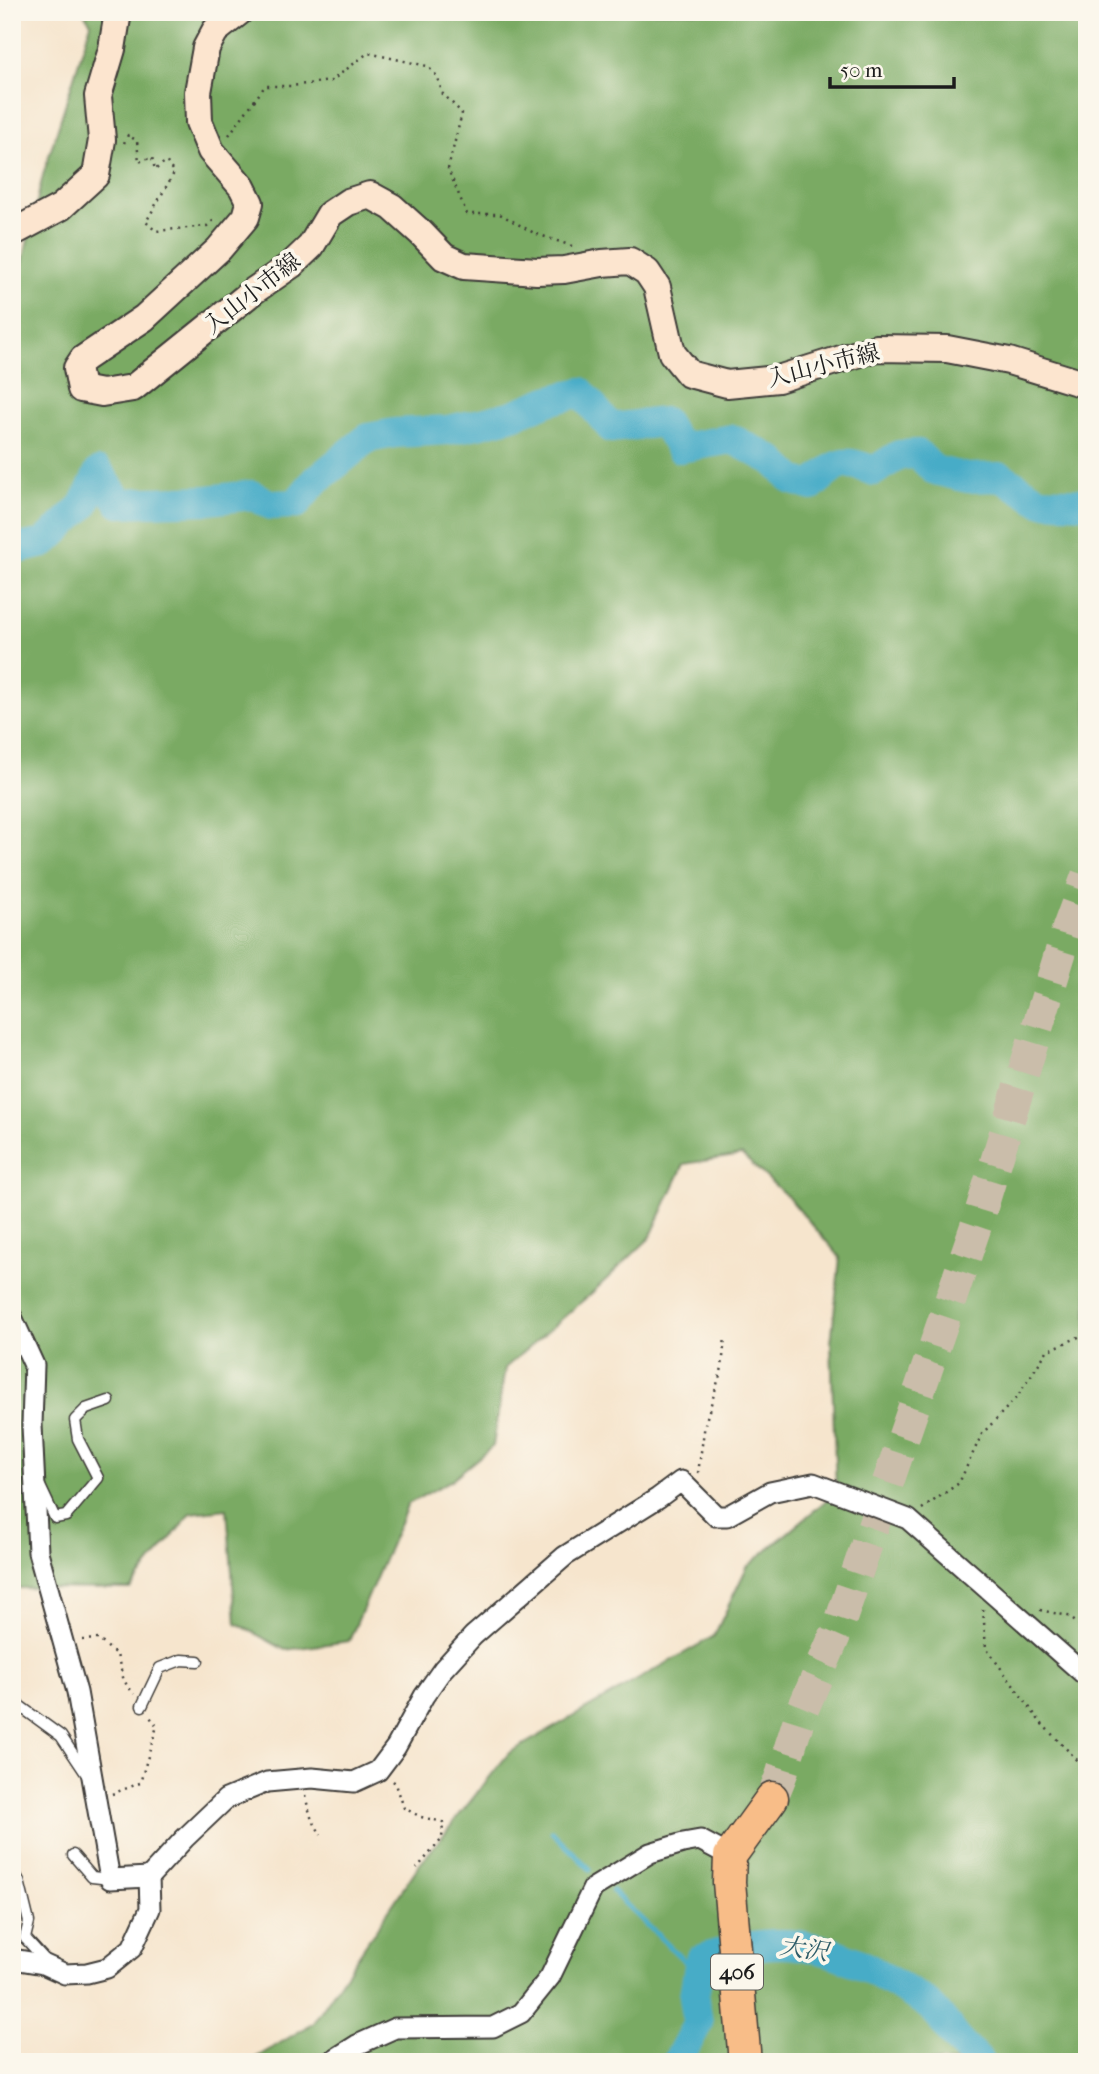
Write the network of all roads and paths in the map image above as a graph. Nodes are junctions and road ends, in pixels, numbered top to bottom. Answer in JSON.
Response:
{"nodes":[{"id":1,"x":118,"y":12,"type":"edge"},
{"id":2,"x":239,"y":12,"type":"edge"},
{"id":3,"x":124,"y":145,"type":"dead end"},
{"id":4,"x":211,"y":151,"type":"junction"},
{"id":5,"x":217,"y":217,"type":"dead end"},
{"id":6,"x":12,"y":233,"type":"edge"},
{"id":7,"x":602,"y":263,"type":"junction"},
{"id":8,"x":1087,"y":385,"type":"edge"},
{"id":9,"x":12,"y":1317,"type":"edge"},
{"id":10,"x":1087,"y":1328,"type":"edge"},
{"id":11,"x":725,"y":1337,"type":"dead end"},
{"id":12,"x":109,"y":1401,"type":"dead end"},
{"id":13,"x":34,"y":1472,"type":"junction"},
{"id":14,"x":695,"y":1494,"type":"junction"},
{"id":15,"x":908,"y":1520,"type":"junction"},
{"id":16,"x":982,"y":1584,"type":"junction"},
{"id":17,"x":1013,"y":1611,"type":"junction"},
{"id":18,"x":1087,"y":1631,"type":"edge"},
{"id":19,"x":64,"y":1644,"type":"junction"},
{"id":20,"x":198,"y":1661,"type":"dead end"},
{"id":21,"x":1086,"y":1675,"type":"edge"},
{"id":22,"x":18,"y":1704,"type":"dead end"},
{"id":23,"x":142,"y":1706,"type":"junction"},
{"id":24,"x":1087,"y":1770,"type":"edge"},
{"id":25,"x":378,"y":1771,"type":"junction"},
{"id":26,"x":321,"y":1779,"type":"junction"},
{"id":27,"x":92,"y":1782,"type":"junction"},
{"id":28,"x":772,"y":1798,"type":"tunnel mouth"},
{"id":29,"x":321,"y":1835,"type":"dead end"},
{"id":30,"x":73,"y":1855,"type":"dead end"},
{"id":31,"x":12,"y":1868,"type":"edge"},
{"id":32,"x":417,"y":1868,"type":"dead end"},
{"id":33,"x":729,"y":1869,"type":"junction"},
{"id":34,"x":149,"y":1877,"type":"junction"},
{"id":35,"x":110,"y":1879,"type":"junction"},
{"id":36,"x":12,"y":1963,"type":"edge"},
{"id":37,"x":52,"y":1968,"type":"junction"},
{"id":38,"x":745,"y":2061,"type":"edge"},
{"id":39,"x":330,"y":2062,"type":"edge"}],
"edges":[{"from":1,"to":6,"type":"main road"},
{"from":2,"to":4,"type":"main road","name":"入山小市線"},
{"from":3,"to":5,"type":"path"},
{"from":4,"to":7,"type":"path"},
{"from":4,"to":7,"type":"main road","name":"入山小市線"},
{"from":7,"to":8,"type":"main road","name":"入山小市線"},
{"from":9,"to":13,"type":"street"},
{"from":10,"to":15,"type":"path"},
{"from":11,"to":14,"type":"path"},
{"from":12,"to":13,"type":"lane"},
{"from":13,"to":19,"type":"street"},
{"from":14,"to":15,"type":"street"},
{"from":14,"to":25,"type":"street"},
{"from":15,"to":16,"type":"street"},
{"from":16,"to":17,"type":"street"},
{"from":16,"to":24,"type":"path"},
{"from":17,"to":18,"type":"path"},
{"from":17,"to":21,"type":"street"},
{"from":19,"to":23,"type":"path"},
{"from":19,"to":27,"type":"street"},
{"from":20,"to":23,"type":"lane"},
{"from":22,"to":27,"type":"lane"},
{"from":23,"to":27,"type":"path"},
{"from":25,"to":26,"type":"street"},
{"from":25,"to":32,"type":"path"},
{"from":26,"to":29,"type":"path"},
{"from":26,"to":34,"type":"street"},
{"from":27,"to":35,"type":"street"},
{"from":28,"to":33,"type":"highway"},
{"from":30,"to":35,"type":"lane"},
{"from":31,"to":37,"type":"lane"},
{"from":33,"to":38,"type":"highway","number":"406"},
{"from":33,"to":39,"type":"street"},
{"from":34,"to":35,"type":"street"},
{"from":34,"to":37,"type":"street"},
{"from":36,"to":37,"type":"street"}]}
